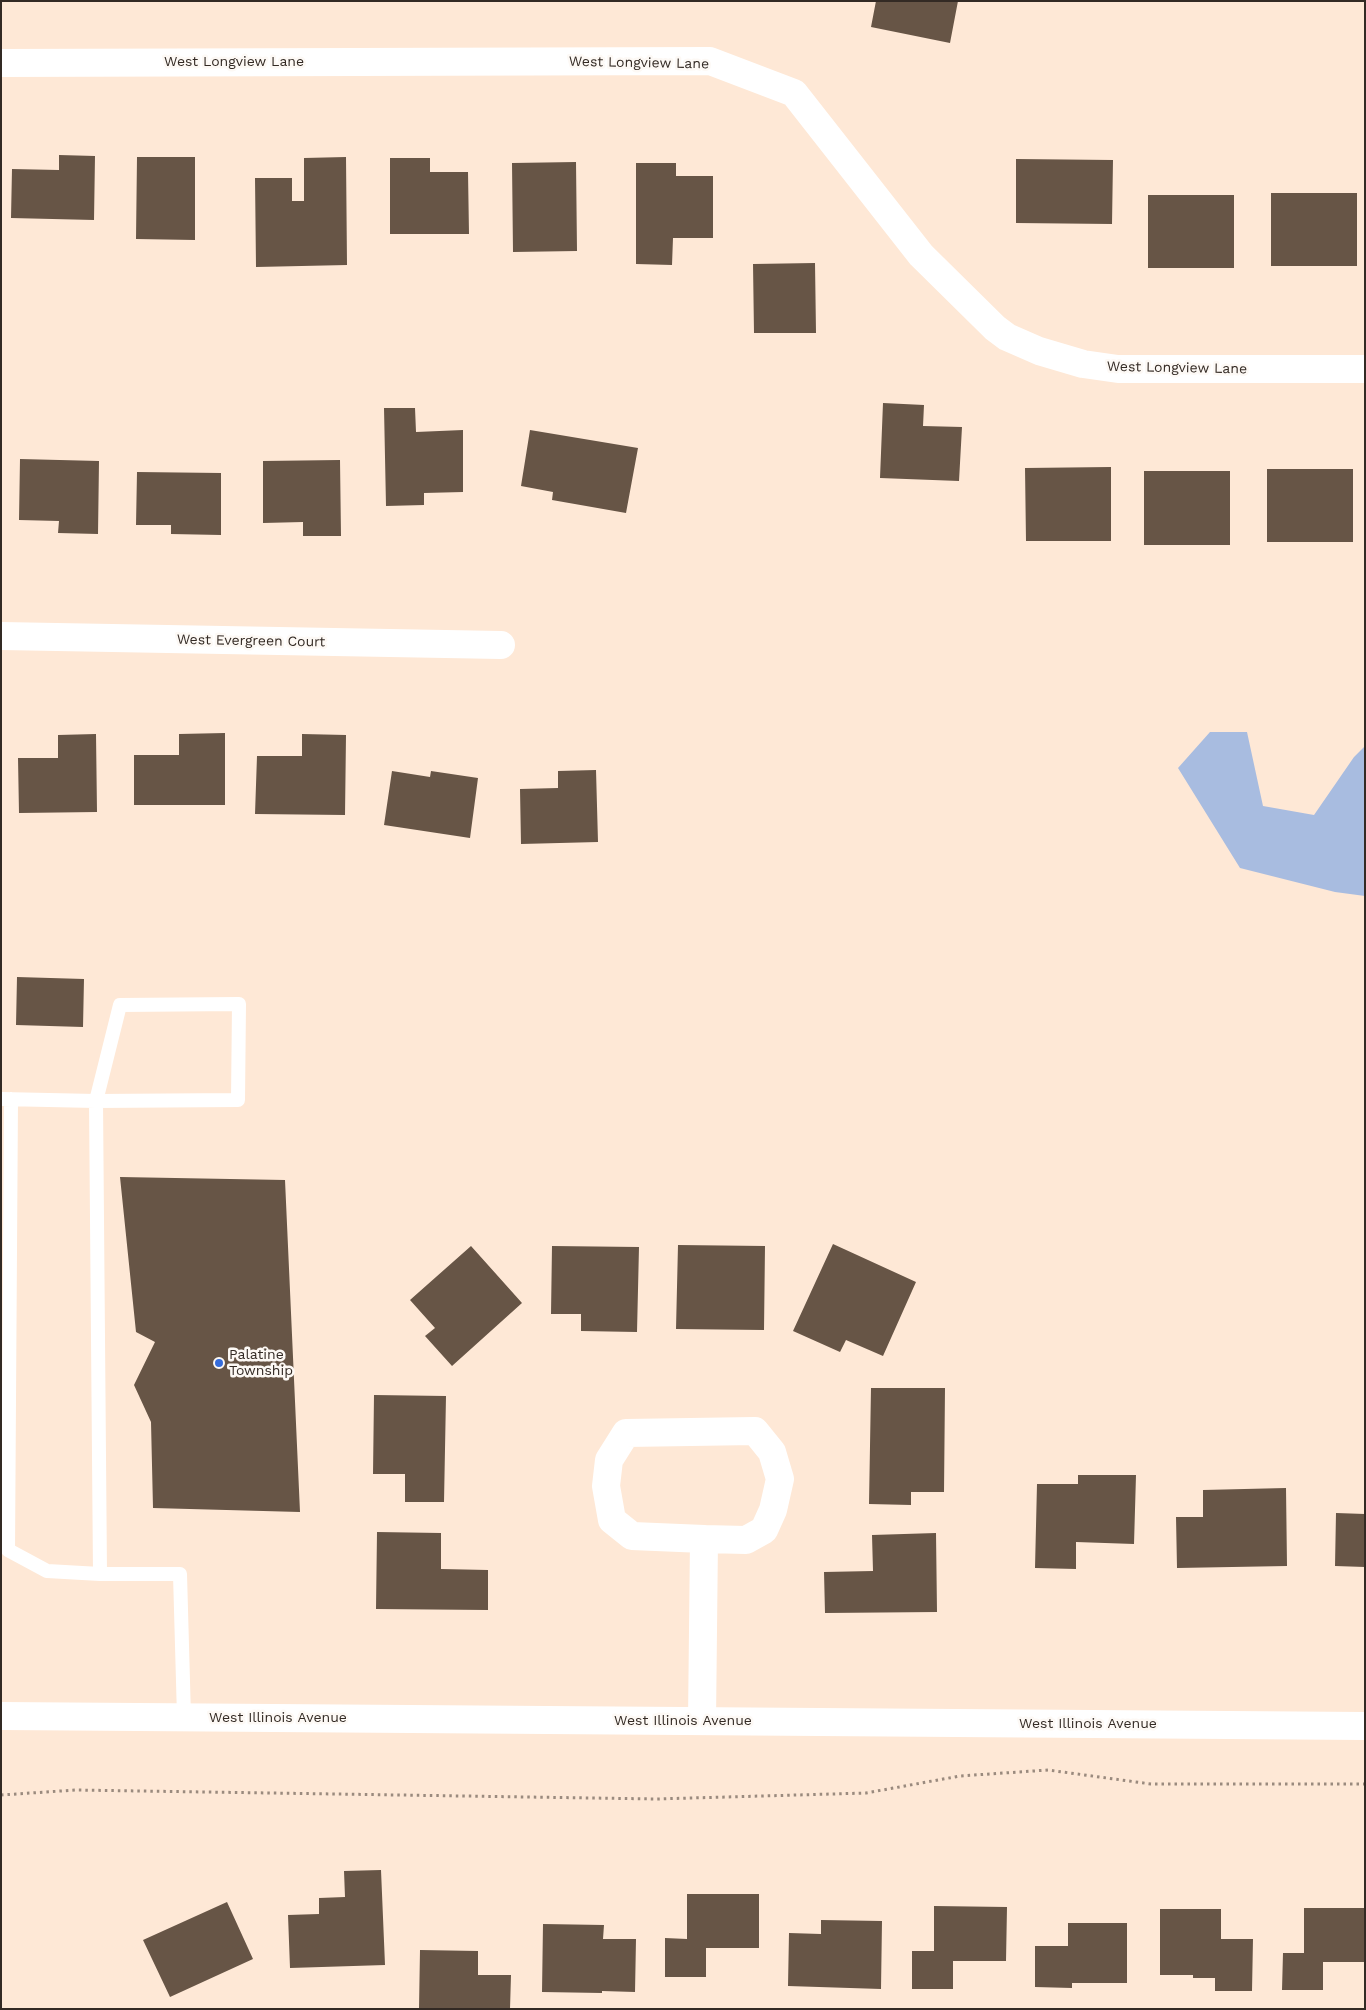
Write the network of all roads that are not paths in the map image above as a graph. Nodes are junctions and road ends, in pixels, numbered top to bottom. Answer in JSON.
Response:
{"nodes":[{"id":1,"x":1,"y":63,"type":"edge"},
{"id":2,"x":1365,"y":369,"type":"edge"},
{"id":3,"x":1,"y":636,"type":"edge"},
{"id":4,"x":501,"y":645,"type":"dead end"},
{"id":5,"x":6,"y":1099,"type":"edge"},
{"id":6,"x":96,"y":1100,"type":"junction"},
{"id":7,"x":704,"y":1540,"type":"junction"},
{"id":8,"x":100,"y":1574,"type":"junction"},
{"id":9,"x":1,"y":1716,"type":"edge"},
{"id":10,"x":184,"y":1717,"type":"junction"},
{"id":11,"x":702,"y":1721,"type":"junction"},
{"id":12,"x":1365,"y":1726,"type":"edge"}],
"edges":[{"from":1,"to":2,"type":"street","name":"West Longview Lane"},
{"from":3,"to":4,"type":"street","name":"West Evergreen Court"},
{"from":5,"to":6,"type":"lane"},
{"from":5,"to":8,"type":"lane"},
{"from":6,"to":6,"type":"lane"},
{"from":6,"to":8,"type":"lane"},
{"from":7,"to":7,"type":"street"},
{"from":7,"to":11,"type":"street"},
{"from":8,"to":10,"type":"lane"},
{"from":9,"to":10,"type":"street","name":"West Illinois Avenue"},
{"from":10,"to":11,"type":"street","name":"West Illinois Avenue"},
{"from":11,"to":12,"type":"street","name":"West Illinois Avenue"}]}
